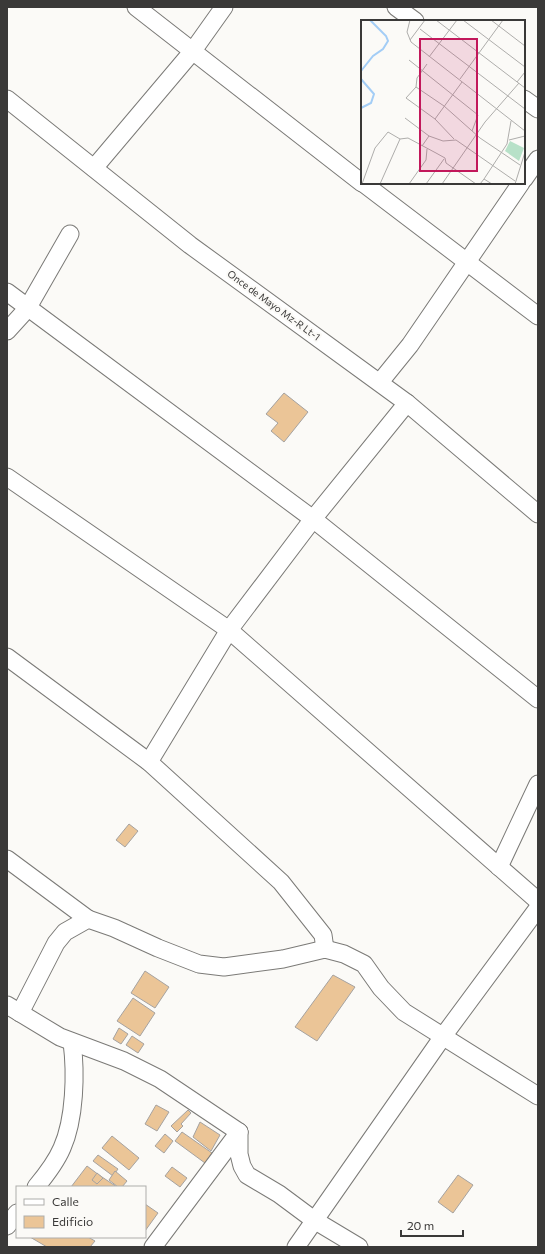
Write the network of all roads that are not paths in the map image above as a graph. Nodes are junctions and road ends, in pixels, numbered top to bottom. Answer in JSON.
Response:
{"nodes":[{"id":1,"x":136,"y":7,"type":"edge"},
{"id":2,"x":224,"y":7,"type":"edge"},
{"id":3,"x":396,"y":7,"type":"edge"},
{"id":4,"x":414,"y":20,"type":"edge"},
{"id":5,"x":192,"y":52,"type":"junction"},
{"id":6,"x":7,"y":99,"type":"edge"},
{"id":7,"x":525,"y":100,"type":"edge"},
{"id":8,"x":538,"y":109,"type":"edge"},
{"id":9,"x":538,"y":159,"type":"edge"},
{"id":10,"x":94,"y":168,"type":"junction"},
{"id":11,"x":525,"y":178,"type":"edge"},
{"id":12,"x":361,"y":182,"type":"edge"},
{"id":13,"x":363,"y":184,"type":"edge"},
{"id":14,"x":520,"y":184,"type":"edge"},
{"id":15,"x":70,"y":234,"type":"dead end"},
{"id":16,"x":466,"y":262,"type":"junction"},
{"id":17,"x":7,"y":292,"type":"edge"},
{"id":18,"x":27,"y":309,"type":"junction"},
{"id":19,"x":538,"y":316,"type":"edge"},
{"id":20,"x":7,"y":331,"type":"edge"},
{"id":21,"x":380,"y":382,"type":"junction"},
{"id":22,"x":407,"y":403,"type":"junction"},
{"id":23,"x":7,"y":477,"type":"edge"},
{"id":24,"x":538,"y":514,"type":"edge"},
{"id":25,"x":313,"y":519,"type":"junction"},
{"id":26,"x":229,"y":630,"type":"junction"},
{"id":27,"x":7,"y":657,"type":"edge"},
{"id":28,"x":538,"y":699,"type":"edge"},
{"id":29,"x":149,"y":762,"type":"junction"},
{"id":30,"x":538,"y":784,"type":"edge"},
{"id":31,"x":7,"y":859,"type":"edge"},
{"id":32,"x":500,"y":867,"type":"junction"},
{"id":33,"x":538,"y":901,"type":"edge"},
{"id":34,"x":538,"y":908,"type":"edge"},
{"id":35,"x":88,"y":920,"type":"junction"},
{"id":36,"x":325,"y":949,"type":"junction"},
{"id":37,"x":14,"y":1009,"type":"edge"},
{"id":38,"x":444,"y":1036,"type":"junction"},
{"id":39,"x":72,"y":1042,"type":"junction"},
{"id":40,"x":538,"y":1096,"type":"edge"},
{"id":41,"x":239,"y":1132,"type":"junction"},
{"id":42,"x":37,"y":1186,"type":"edge"},
{"id":43,"x":16,"y":1214,"type":"edge"},
{"id":44,"x":314,"y":1220,"type":"junction"},
{"id":45,"x":7,"y":1226,"type":"edge"},
{"id":46,"x":153,"y":1247,"type":"edge"},
{"id":47,"x":296,"y":1247,"type":"edge"},
{"id":48,"x":359,"y":1247,"type":"edge"}],
"edges":[{"from":1,"to":5,"type":"street"},
{"from":2,"to":5,"type":"street"},
{"from":3,"to":4,"type":"street"},
{"from":5,"to":10,"type":"street"},
{"from":5,"to":12,"type":"street"},
{"from":6,"to":10,"type":"street","name":"Once de Mayo Mz-R Lt-1"},
{"from":7,"to":8,"type":"street"},
{"from":9,"to":11,"type":"street"},
{"from":10,"to":21,"type":"street","name":"Once de Mayo Mz-R Lt-1"},
{"from":13,"to":16,"type":"street"},
{"from":14,"to":16,"type":"street"},
{"from":15,"to":18,"type":"street"},
{"from":16,"to":19,"type":"street"},
{"from":16,"to":21,"type":"street"},
{"from":17,"to":18,"type":"street"},
{"from":18,"to":20,"type":"street"},
{"from":18,"to":25,"type":"street"},
{"from":21,"to":22,"type":"street","name":"Once de Mayo Mz-R Lt-1"},
{"from":22,"to":24,"type":"street","name":"Once de Mayo Mz-R Lt-1"},
{"from":22,"to":25,"type":"street"},
{"from":23,"to":26,"type":"street"},
{"from":25,"to":26,"type":"street"},
{"from":25,"to":28,"type":"street"},
{"from":26,"to":29,"type":"street"},
{"from":26,"to":32,"type":"street"},
{"from":27,"to":29,"type":"street"},
{"from":29,"to":36,"type":"street"},
{"from":30,"to":32,"type":"street"},
{"from":31,"to":35,"type":"street"},
{"from":32,"to":33,"type":"street"},
{"from":34,"to":38,"type":"street"},
{"from":35,"to":36,"type":"street"},
{"from":35,"to":37,"type":"street"},
{"from":36,"to":38,"type":"street"},
{"from":37,"to":39,"type":"street"},
{"from":38,"to":40,"type":"street"},
{"from":38,"to":44,"type":"street"},
{"from":39,"to":41,"type":"street"},
{"from":39,"to":42,"type":"street"},
{"from":41,"to":44,"type":"street"},
{"from":41,"to":46,"type":"street"},
{"from":43,"to":45,"type":"street"},
{"from":44,"to":47,"type":"street"},
{"from":44,"to":48,"type":"street"}]}
